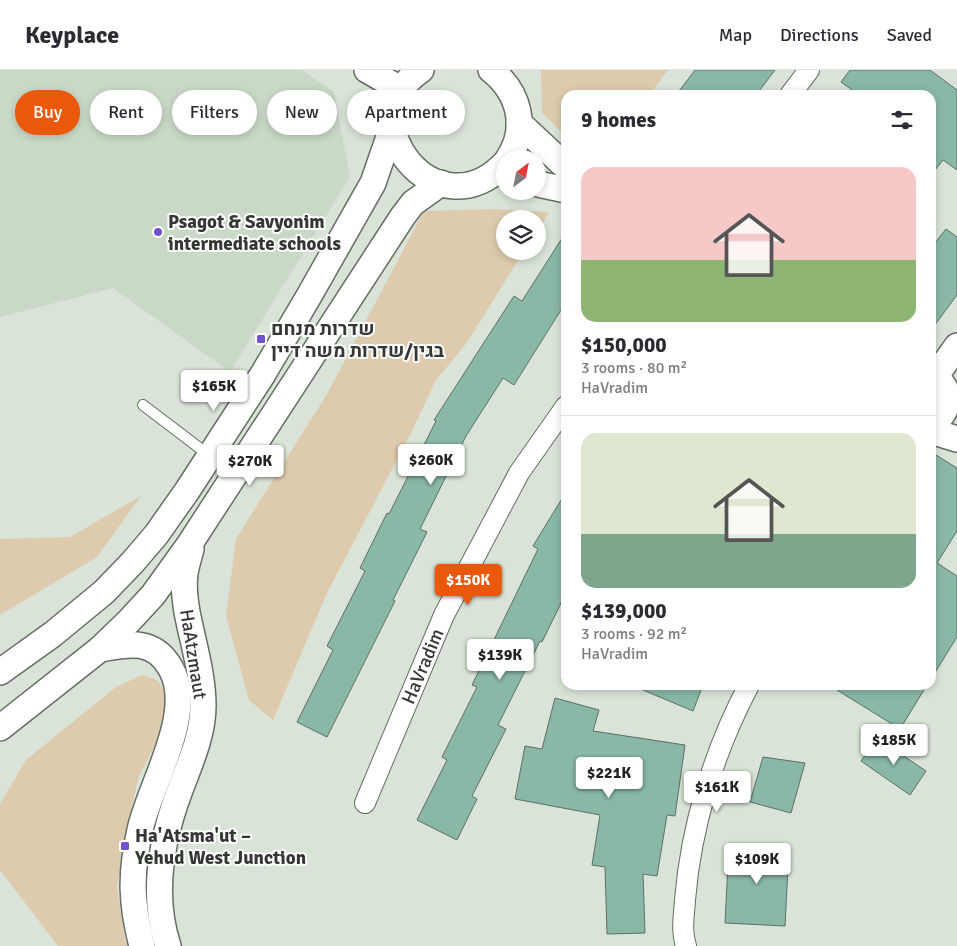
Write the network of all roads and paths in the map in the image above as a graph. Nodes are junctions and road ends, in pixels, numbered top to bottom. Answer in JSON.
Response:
{"nodes":[{"id":1,"x":367,"y":70,"type":"edge"},
{"id":2,"x":421,"y":70,"type":"edge"},
{"id":3,"x":491,"y":70,"type":"edge"},
{"id":4,"x":809,"y":70,"type":"edge"},
{"id":5,"x":510,"y":81,"type":"edge"},
{"id":6,"x":402,"y":90,"type":"joint"},
{"id":7,"x":794,"y":90,"type":"edge"},
{"id":8,"x":519,"y":123,"type":"junction"},
{"id":9,"x":390,"y":135,"type":"edge"},
{"id":10,"x":395,"y":135,"type":"edge"},
{"id":11,"x":512,"y":150,"type":"edge"},
{"id":12,"x":561,"y":162,"type":"edge"},
{"id":13,"x":496,"y":174,"type":"edge"},
{"id":14,"x":441,"y":184,"type":"junction"},
{"id":15,"x":546,"y":186,"type":"edge"},
{"id":16,"x":561,"y":189,"type":"edge"},
{"id":17,"x":957,"y":346,"type":"edge"},
{"id":18,"x":936,"y":372,"type":"edge"},
{"id":19,"x":936,"y":379,"type":"edge"},
{"id":20,"x":952,"y":404,"type":"edge"},
{"id":21,"x":144,"y":405,"type":"dead end"},
{"id":22,"x":561,"y":413,"type":"edge"},
{"id":23,"x":936,"y":422,"type":"edge"},
{"id":24,"x":936,"y":433,"type":"edge"},
{"id":25,"x":957,"y":439,"type":"edge"},
{"id":26,"x":210,"y":456,"type":"junction"},
{"id":27,"x":196,"y":536,"type":"junction"},
{"id":28,"x":100,"y":649,"type":"junction"},
{"id":29,"x":0,"y":672,"type":"edge"},
{"id":30,"x":746,"y":690,"type":"edge"},
{"id":31,"x":0,"y":728,"type":"edge"},
{"id":32,"x":365,"y":803,"type":"dead end"},
{"id":33,"x":142,"y":946,"type":"edge"},
{"id":34,"x":168,"y":946,"type":"edge"},
{"id":35,"x":686,"y":946,"type":"edge"}],
"edges":[{"from":1,"to":6,"type":"street"},
{"from":2,"to":6,"type":"street"},
{"from":3,"to":5,"type":"street"},
{"from":4,"to":7,"type":"street"},
{"from":5,"to":8,"type":"street"},
{"from":8,"to":11,"type":"street"},
{"from":8,"to":12,"type":"street"},
{"from":9,"to":26,"type":"street"},
{"from":10,"to":14,"type":"street"},
{"from":13,"to":14,"type":"street"},
{"from":14,"to":27,"type":"street"},
{"from":15,"to":16,"type":"street"},
{"from":17,"to":18,"type":"street"},
{"from":19,"to":20,"type":"street"},
{"from":20,"to":23,"type":"street"},
{"from":21,"to":26,"type":"lane"},
{"from":22,"to":32,"type":"street","name":"HaVradim"},
{"from":24,"to":25,"type":"street"},
{"from":26,"to":29,"type":"street"},
{"from":27,"to":28,"type":"street"},
{"from":27,"to":34,"type":"street","name":"HaAtzmaut"},
{"from":28,"to":31,"type":"street"},
{"from":28,"to":33,"type":"street","name":"HaAtzmaut"},
{"from":30,"to":35,"type":"street"}]}
